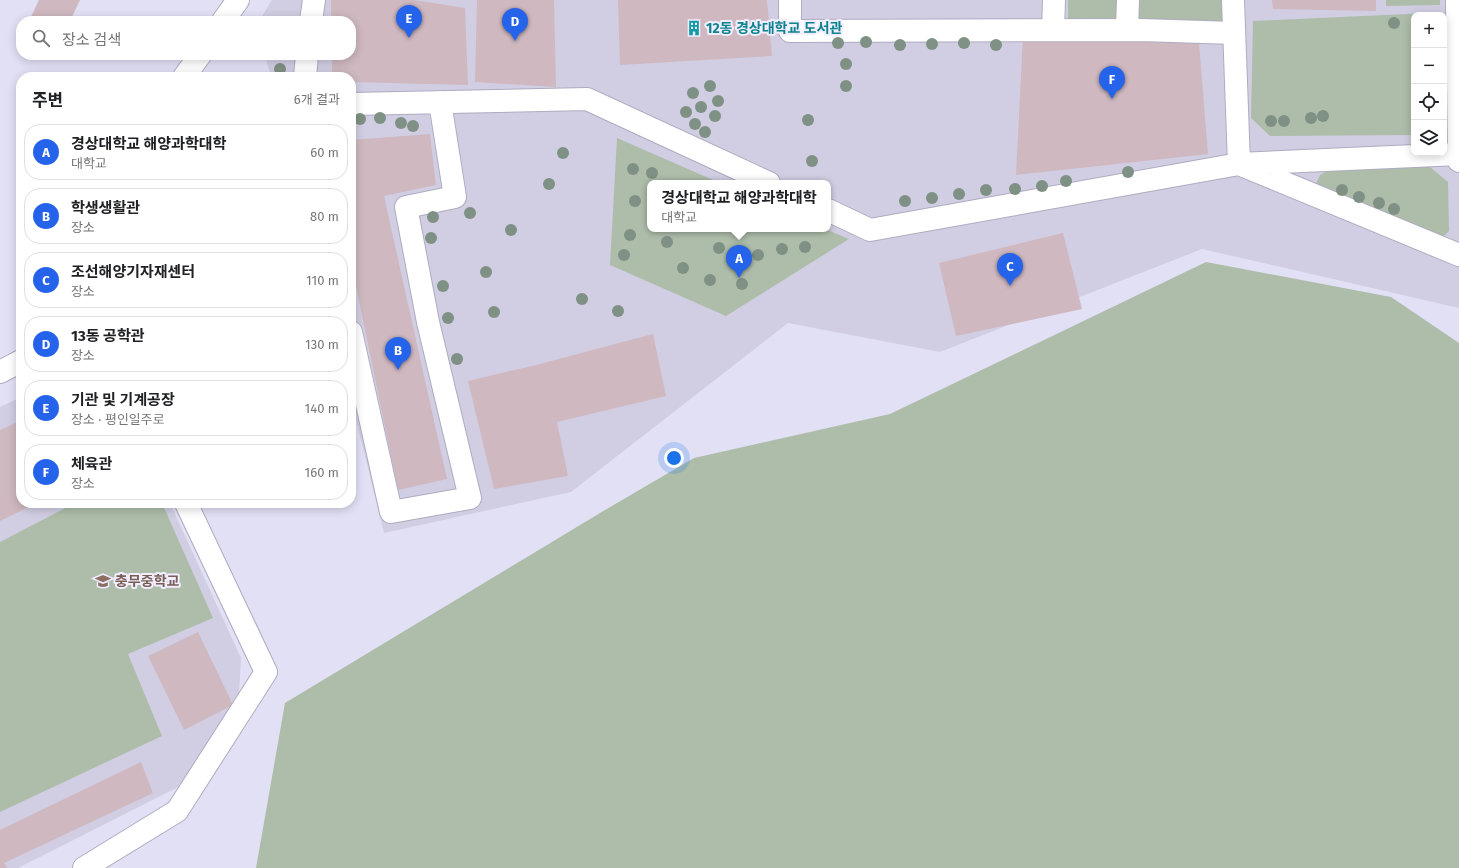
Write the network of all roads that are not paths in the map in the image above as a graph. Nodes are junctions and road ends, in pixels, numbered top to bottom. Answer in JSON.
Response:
{"nodes":[{"id":1,"x":238,"y":0,"type":"edge"},
{"id":2,"x":314,"y":0,"type":"edge"},
{"id":3,"x":790,"y":0,"type":"edge"},
{"id":4,"x":1054,"y":0,"type":"edge"},
{"id":5,"x":1128,"y":0,"type":"edge"},
{"id":6,"x":1142,"y":0,"type":"edge"},
{"id":7,"x":1232,"y":0,"type":"edge"},
{"id":8,"x":1457,"y":0,"type":"edge"},
{"id":9,"x":227,"y":16,"type":"edge"},
{"id":10,"x":312,"y":16,"type":"edge"},
{"id":11,"x":1053,"y":30,"type":"junction"},
{"id":12,"x":1134,"y":30,"type":"junction"},
{"id":13,"x":1234,"y":33,"type":"junction"},
{"id":14,"x":196,"y":60,"type":"edge"},
{"id":15,"x":307,"y":60,"type":"edge"},
{"id":16,"x":188,"y":72,"type":"edge"},
{"id":17,"x":305,"y":72,"type":"edge"},
{"id":18,"x":440,"y":102,"type":"junction"},
{"id":19,"x":356,"y":104,"type":"edge"},
{"id":20,"x":1459,"y":156,"type":"edge"},
{"id":21,"x":1239,"y":164,"type":"junction"},
{"id":22,"x":762,"y":180,"type":"edge"},
{"id":23,"x":831,"y":211,"type":"edge"},
{"id":24,"x":1459,"y":255,"type":"edge"},
{"id":25,"x":356,"y":354,"type":"edge"},
{"id":26,"x":188,"y":508,"type":"edge"},
{"id":27,"x":84,"y":868,"type":"edge"}],
"edges":[{"from":1,"to":9,"type":"street"},
{"from":2,"to":10,"type":"street"},
{"from":3,"to":11,"type":"street"},
{"from":4,"to":11,"type":"street"},
{"from":5,"to":12,"type":"street"},
{"from":6,"to":12,"type":"street"},
{"from":7,"to":13,"type":"street"},
{"from":8,"to":20,"type":"street"},
{"from":11,"to":12,"type":"street"},
{"from":12,"to":13,"type":"street"},
{"from":13,"to":21,"type":"street"},
{"from":14,"to":16,"type":"street"},
{"from":15,"to":17,"type":"street"},
{"from":18,"to":19,"type":"street"},
{"from":18,"to":22,"type":"street"},
{"from":18,"to":25,"type":"street"},
{"from":20,"to":21,"type":"street"},
{"from":21,"to":23,"type":"street"},
{"from":21,"to":24,"type":"street"},
{"from":26,"to":27,"type":"street"}]}
